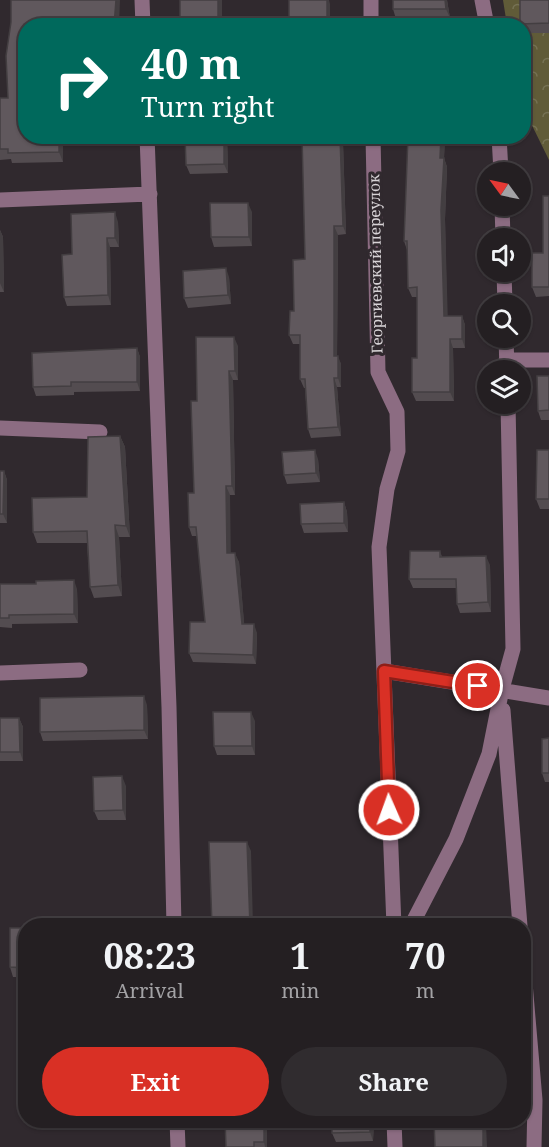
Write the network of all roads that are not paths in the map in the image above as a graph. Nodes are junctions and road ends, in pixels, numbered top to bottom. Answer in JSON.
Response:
{"nodes":[{"id":1,"x":142,"y":0,"type":"edge"},
{"id":2,"x":371,"y":0,"type":"edge"},
{"id":3,"x":482,"y":0,"type":"edge"},
{"id":4,"x":143,"y":18,"type":"edge"},
{"id":5,"x":371,"y":18,"type":"edge"},
{"id":6,"x":485,"y":18,"type":"edge"},
{"id":7,"x":147,"y":144,"type":"edge"},
{"id":8,"x":372,"y":144,"type":"edge"},
{"id":9,"x":499,"y":144,"type":"edge"},
{"id":10,"x":500,"y":162,"type":"edge"},
{"id":11,"x":150,"y":194,"type":"junction"},
{"id":12,"x":0,"y":200,"type":"edge"},
{"id":13,"x":549,"y":360,"type":"edge"},
{"id":14,"x":531,"y":362,"type":"edge"},
{"id":15,"x":508,"y":414,"type":"edge"},
{"id":16,"x":0,"y":428,"type":"edge"},
{"id":17,"x":100,"y":432,"type":"dead end"},
{"id":18,"x":80,"y":670,"type":"dead end"},
{"id":19,"x":384,"y":671,"type":"junction"},
{"id":20,"x":0,"y":673,"type":"edge"},
{"id":21,"x":501,"y":689,"type":"junction"},
{"id":22,"x":549,"y":698,"type":"edge"},
{"id":23,"x":174,"y":918,"type":"edge"},
{"id":24,"x":394,"y":918,"type":"edge"},
{"id":25,"x":415,"y":918,"type":"edge"},
{"id":26,"x":519,"y":918,"type":"edge"},
{"id":27,"x":531,"y":1021,"type":"edge"},
{"id":28,"x":542,"y":1100,"type":"edge"},
{"id":29,"x":177,"y":1128,"type":"edge"},
{"id":30,"x":394,"y":1128,"type":"edge"},
{"id":31,"x":178,"y":1147,"type":"edge"},
{"id":32,"x":395,"y":1147,"type":"edge"},
{"id":33,"x":534,"y":1147,"type":"edge"}],
"edges":[{"from":1,"to":4,"type":"street"},
{"from":2,"to":5,"type":"street"},
{"from":3,"to":6,"type":"street"},
{"from":7,"to":11,"type":"street"},
{"from":8,"to":19,"type":"street","name":"Георгиевский переулок"},
{"from":9,"to":10,"type":"street"},
{"from":11,"to":12,"type":"street"},
{"from":11,"to":23,"type":"street"},
{"from":13,"to":14,"type":"street"},
{"from":15,"to":21,"type":"street"},
{"from":16,"to":17,"type":"street"},
{"from":18,"to":20,"type":"street"},
{"from":19,"to":21,"type":"street"},
{"from":19,"to":24,"type":"street","name":"Георгиевский переулок"},
{"from":21,"to":22,"type":"street"},
{"from":21,"to":25,"type":"street"},
{"from":21,"to":26,"type":"street"},
{"from":27,"to":28,"type":"street"},
{"from":28,"to":33,"type":"street"},
{"from":29,"to":31,"type":"street"},
{"from":30,"to":32,"type":"street"}]}
